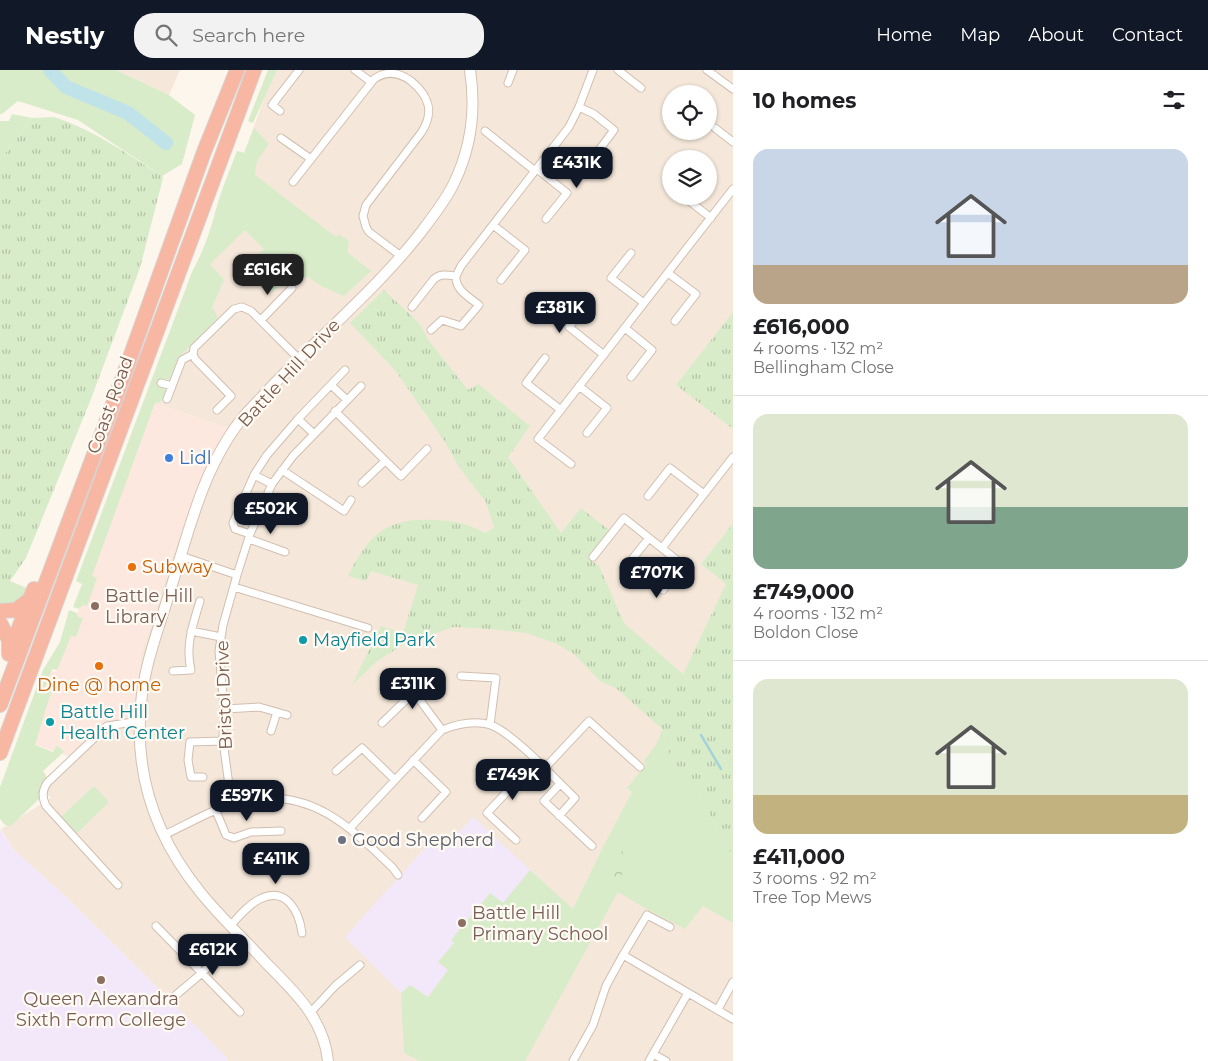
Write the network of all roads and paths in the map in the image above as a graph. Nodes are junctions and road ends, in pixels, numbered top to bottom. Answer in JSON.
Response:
{"nodes":[{"id":1,"x":233,"y":70,"type":"edge"},
{"id":2,"x":237,"y":70,"type":"edge"},
{"id":3,"x":254,"y":70,"type":"edge"},
{"id":4,"x":299,"y":70,"type":"edge"},
{"id":5,"x":355,"y":70,"type":"edge"},
{"id":6,"x":470,"y":70,"type":"edge"},
{"id":7,"x":513,"y":70,"type":"edge"},
{"id":8,"x":593,"y":70,"type":"edge"},
{"id":9,"x":618,"y":70,"type":"edge"},
{"id":10,"x":707,"y":70,"type":"edge"},
{"id":11,"x":371,"y":82,"type":"junction"},
{"id":12,"x":508,"y":83,"type":"dead end"},
{"id":13,"x":641,"y":88,"type":"dead end"},
{"id":14,"x":733,"y":89,"type":"edge"},
{"id":15,"x":579,"y":106,"type":"junction"},
{"id":16,"x":280,"y":111,"type":"dead end"},
{"id":17,"x":717,"y":130,"type":"edge"},
{"id":18,"x":485,"y":131,"type":"dead end"},
{"id":19,"x":281,"y":138,"type":"dead end"},
{"id":20,"x":733,"y":142,"type":"edge"},
{"id":21,"x":204,"y":152,"type":"junction"},
{"id":22,"x":596,"y":154,"type":"dead end"},
{"id":23,"x":311,"y":159,"type":"junction"},
{"id":24,"x":536,"y":170,"type":"junction"},
{"id":25,"x":293,"y":182,"type":"dead end"},
{"id":26,"x":733,"y":189,"type":"edge"},
{"id":27,"x":694,"y":205,"type":"edge"},
{"id":28,"x":710,"y":218,"type":"junction"},
{"id":29,"x":546,"y":219,"type":"dead end"},
{"id":30,"x":493,"y":225,"type":"junction"},
{"id":31,"x":631,"y":253,"type":"dead end"},
{"id":32,"x":401,"y":256,"type":"junction"},
{"id":33,"x":668,"y":273,"type":"junction"},
{"id":34,"x":456,"y":276,"type":"junction"},
{"id":35,"x":501,"y":280,"type":"dead end"},
{"id":36,"x":292,"y":288,"type":"dead end"},
{"id":37,"x":590,"y":301,"type":"dead end"},
{"id":38,"x":644,"y":303,"type":"junction"},
{"id":39,"x":412,"y":307,"type":"dead end"},
{"id":40,"x":260,"y":320,"type":"junction"},
{"id":41,"x":675,"y":321,"type":"dead end"},
{"id":42,"x":625,"y":328,"type":"junction"},
{"id":43,"x":431,"y":330,"type":"dead end"},
{"id":44,"x":193,"y":354,"type":"junction"},
{"id":45,"x":604,"y":354,"type":"junction"},
{"id":46,"x":545,"y":358,"type":"dead end"},
{"id":47,"x":299,"y":359,"type":"junction"},
{"id":48,"x":346,"y":370,"type":"dead end"},
{"id":49,"x":631,"y":377,"type":"dead end"},
{"id":50,"x":162,"y":383,"type":"dead end"},
{"id":51,"x":331,"y":385,"type":"junction"},
{"id":52,"x":172,"y":386,"type":"junction"},
{"id":53,"x":361,"y":386,"type":"dead end"},
{"id":54,"x":579,"y":386,"type":"junction"},
{"id":55,"x":119,"y":388,"type":"junction"},
{"id":56,"x":167,"y":399,"type":"dead end"},
{"id":57,"x":347,"y":400,"type":"junction"},
{"id":58,"x":217,"y":410,"type":"dead end"},
{"id":59,"x":561,"y":410,"type":"junction"},
{"id":60,"x":335,"y":411,"type":"junction"},
{"id":61,"x":298,"y":419,"type":"junction"},
{"id":62,"x":313,"y":433,"type":"junction"},
{"id":63,"x":587,"y":433,"type":"dead end"},
{"id":64,"x":427,"y":449,"type":"dead end"},
{"id":65,"x":733,"y":457,"type":"edge"},
{"id":66,"x":385,"y":460,"type":"junction"},
{"id":67,"x":571,"y":464,"type":"dead end"},
{"id":68,"x":282,"y":470,"type":"junction"},
{"id":69,"x":254,"y":475,"type":"junction"},
{"id":70,"x":362,"y":483,"type":"dead end"},
{"id":71,"x":272,"y":484,"type":"junction"},
{"id":72,"x":704,"y":494,"type":"junction"},
{"id":73,"x":648,"y":496,"type":"dead end"},
{"id":74,"x":351,"y":500,"type":"dead end"},
{"id":75,"x":249,"y":537,"type":"junction"},
{"id":76,"x":649,"y":538,"type":"junction"},
{"id":77,"x":662,"y":548,"type":"junction"},
{"id":78,"x":285,"y":552,"type":"dead end"},
{"id":79,"x":181,"y":556,"type":"junction"},
{"id":80,"x":593,"y":557,"type":"dead end"},
{"id":81,"x":237,"y":575,"type":"junction"},
{"id":82,"x":234,"y":587,"type":"junction"},
{"id":83,"x":29,"y":600,"type":"junction"},
{"id":84,"x":200,"y":601,"type":"dead end"},
{"id":85,"x":0,"y":611,"type":"edge"},
{"id":86,"x":0,"y":623,"type":"edge"},
{"id":87,"x":368,"y":628,"type":"dead end"},
{"id":88,"x":191,"y":631,"type":"junction"},
{"id":89,"x":220,"y":637,"type":"junction"},
{"id":90,"x":9,"y":654,"type":"junction"},
{"id":91,"x":173,"y":671,"type":"dead end"},
{"id":92,"x":461,"y":676,"type":"dead end"},
{"id":93,"x":0,"y":684,"type":"edge"},
{"id":94,"x":0,"y":705,"type":"edge"},
{"id":95,"x":224,"y":709,"type":"junction"},
{"id":96,"x":277,"y":712,"type":"junction"},
{"id":97,"x":287,"y":715,"type":"dead end"},
{"id":98,"x":140,"y":722,"type":"junction"},
{"id":99,"x":382,"y":723,"type":"dead end"},
{"id":100,"x":490,"y":725,"type":"junction"},
{"id":101,"x":442,"y":730,"type":"junction"},
{"id":102,"x":271,"y":731,"type":"dead end"},
{"id":103,"x":223,"y":741,"type":"junction"},
{"id":104,"x":0,"y":752,"type":"edge"},
{"id":105,"x":413,"y":760,"type":"junction"},
{"id":106,"x":536,"y":761,"type":"junction"},
{"id":107,"x":640,"y":767,"type":"dead end"},
{"id":108,"x":544,"y":769,"type":"junction"},
{"id":109,"x":336,"y":771,"type":"dead end"},
{"id":110,"x":203,"y":777,"type":"dead end"},
{"id":111,"x":394,"y":780,"type":"junction"},
{"id":112,"x":560,"y":784,"type":"junction"},
{"id":113,"x":234,"y":804,"type":"junction"},
{"id":114,"x":216,"y":811,"type":"junction"},
{"id":115,"x":559,"y":816,"type":"junction"},
{"id":116,"x":422,"y":818,"type":"dead end"},
{"id":117,"x":350,"y":828,"type":"junction"},
{"id":118,"x":281,"y":831,"type":"dead end"},
{"id":119,"x":164,"y":835,"type":"junction"},
{"id":120,"x":516,"y":840,"type":"dead end"},
{"id":121,"x":592,"y":846,"type":"dead end"},
{"id":122,"x":398,"y":875,"type":"dead end"},
{"id":123,"x":118,"y":884,"type":"dead end"},
{"id":124,"x":231,"y":925,"type":"junction"},
{"id":125,"x":156,"y":926,"type":"dead end"},
{"id":126,"x":670,"y":927,"type":"dead end"},
{"id":127,"x":302,"y":933,"type":"dead end"},
{"id":128,"x":240,"y":935,"type":"junction"},
{"id":129,"x":623,"y":955,"type":"junction"},
{"id":130,"x":360,"y":965,"type":"dead end"},
{"id":131,"x":202,"y":973,"type":"junction"},
{"id":132,"x":733,"y":982,"type":"edge"},
{"id":133,"x":688,"y":993,"type":"junction"},
{"id":134,"x":170,"y":1000,"type":"dead end"},
{"id":135,"x":718,"y":1009,"type":"junction"},
{"id":136,"x":240,"y":1012,"type":"dead end"},
{"id":137,"x":310,"y":1012,"type":"junction"},
{"id":138,"x":733,"y":1019,"type":"edge"},
{"id":139,"x":653,"y":1054,"type":"junction"},
{"id":140,"x":328,"y":1061,"type":"edge"},
{"id":141,"x":573,"y":1061,"type":"edge"},
{"id":142,"x":649,"y":1061,"type":"edge"},
{"id":143,"x":666,"y":1061,"type":"edge"}],
"edges":[{"from":1,"to":21,"type":"highway"},
{"from":2,"to":21,"type":"highway","name":"Coast Road"},
{"from":3,"to":104,"type":"highway","name":"Coast Road"},
{"from":4,"to":16,"type":"street"},
{"from":5,"to":11,"type":"street"},
{"from":6,"to":32,"type":"street","name":"Battle Hill Drive"},
{"from":7,"to":12,"type":"street"},
{"from":8,"to":15,"type":"street"},
{"from":9,"to":13,"type":"street"},
{"from":10,"to":14,"type":"street"},
{"from":11,"to":23,"type":"street"},
{"from":11,"to":32,"type":"street"},
{"from":15,"to":22,"type":"street"},
{"from":15,"to":24,"type":"street"},
{"from":17,"to":20,"type":"street"},
{"from":18,"to":24,"type":"street"},
{"from":19,"to":23,"type":"street"},
{"from":21,"to":55,"type":"highway","name":"Coast Road"},
{"from":23,"to":25,"type":"street"},
{"from":24,"to":29,"type":"street"},
{"from":24,"to":30,"type":"street"},
{"from":26,"to":28,"type":"street"},
{"from":27,"to":28,"type":"street"},
{"from":28,"to":33,"type":"street"},
{"from":30,"to":34,"type":"street"},
{"from":30,"to":35,"type":"street"},
{"from":31,"to":38,"type":"street"},
{"from":32,"to":47,"type":"street","name":"Battle Hill Drive"},
{"from":33,"to":38,"type":"street"},
{"from":33,"to":41,"type":"street"},
{"from":34,"to":39,"type":"street"},
{"from":34,"to":43,"type":"street"},
{"from":36,"to":40,"type":"street"},
{"from":37,"to":45,"type":"street"},
{"from":38,"to":42,"type":"street"},
{"from":40,"to":44,"type":"street"},
{"from":40,"to":47,"type":"street"},
{"from":42,"to":45,"type":"street"},
{"from":42,"to":49,"type":"street"},
{"from":44,"to":52,"type":"street"},
{"from":44,"to":58,"type":"street"},
{"from":45,"to":54,"type":"street"},
{"from":46,"to":59,"type":"street"},
{"from":47,"to":79,"type":"street","name":"Battle Hill Drive"},
{"from":48,"to":51,"type":"street"},
{"from":50,"to":52,"type":"street"},
{"from":51,"to":57,"type":"street"},
{"from":51,"to":61,"type":"street"},
{"from":52,"to":56,"type":"street"},
{"from":53,"to":57,"type":"street","name":"Bristol Drive"},
{"from":54,"to":59,"type":"street"},
{"from":54,"to":63,"type":"street"},
{"from":55,"to":83,"type":"highway"},
{"from":55,"to":94,"type":"highway","name":"Coast Road"},
{"from":57,"to":60,"type":"street","name":"Bristol Drive"},
{"from":59,"to":67,"type":"street"},
{"from":60,"to":62,"type":"street","name":"Bristol Drive"},
{"from":60,"to":66,"type":"street"},
{"from":61,"to":62,"type":"street"},
{"from":61,"to":69,"type":"street"},
{"from":62,"to":68,"type":"street","name":"Bristol Drive"},
{"from":64,"to":66,"type":"street"},
{"from":65,"to":72,"type":"street"},
{"from":66,"to":70,"type":"street"},
{"from":68,"to":71,"type":"street","name":"Bristol Drive"},
{"from":68,"to":74,"type":"street"},
{"from":69,"to":71,"type":"street"},
{"from":69,"to":75,"type":"street"},
{"from":71,"to":75,"type":"street","name":"Bristol Drive"},
{"from":72,"to":73,"type":"street"},
{"from":72,"to":77,"type":"street"},
{"from":75,"to":78,"type":"street"},
{"from":75,"to":81,"type":"street","name":"Bristol Drive"},
{"from":76,"to":77,"type":"street"},
{"from":76,"to":77,"type":"street"},
{"from":76,"to":80,"type":"street"},
{"from":79,"to":81,"type":"street"},
{"from":79,"to":98,"type":"street","name":"Battle Hill Drive"},
{"from":81,"to":82,"type":"street","name":"Bristol Drive"},
{"from":82,"to":87,"type":"street"},
{"from":82,"to":89,"type":"street","name":"Bristol Drive"},
{"from":83,"to":85,"type":"highway"},
{"from":83,"to":90,"type":"highway"},
{"from":84,"to":88,"type":"street"},
{"from":86,"to":90,"type":"highway"},
{"from":88,"to":89,"type":"street"},
{"from":88,"to":91,"type":"street"},
{"from":89,"to":95,"type":"street","name":"Bristol Drive"},
{"from":90,"to":93,"type":"highway"},
{"from":92,"to":100,"type":"street"},
{"from":95,"to":96,"type":"street"},
{"from":95,"to":103,"type":"street","name":"Bristol Drive"},
{"from":96,"to":97,"type":"street"},
{"from":96,"to":102,"type":"street"},
{"from":98,"to":119,"type":"street","name":"Battle Hill Drive"},
{"from":98,"to":123,"type":"street"},
{"from":99,"to":101,"type":"street"},
{"from":100,"to":101,"type":"street"},
{"from":100,"to":106,"type":"street"},
{"from":101,"to":105,"type":"street"},
{"from":103,"to":110,"type":"street"},
{"from":103,"to":113,"type":"street","name":"Bristol Drive"},
{"from":105,"to":111,"type":"street"},
{"from":105,"to":116,"type":"street"},
{"from":106,"to":108,"type":"street"},
{"from":106,"to":120,"type":"street"},
{"from":107,"to":108,"type":"street"},
{"from":108,"to":112,"type":"street"},
{"from":109,"to":111,"type":"street"},
{"from":111,"to":117,"type":"street"},
{"from":112,"to":115,"type":"street"},
{"from":112,"to":115,"type":"street"},
{"from":113,"to":114,"type":"street"},
{"from":113,"to":117,"type":"street"},
{"from":114,"to":118,"type":"street"},
{"from":114,"to":119,"type":"street"},
{"from":115,"to":121,"type":"street"},
{"from":117,"to":122,"type":"street"},
{"from":119,"to":124,"type":"street","name":"Battle Hill Drive"},
{"from":124,"to":127,"type":"street"},
{"from":124,"to":128,"type":"street","name":"Battle Hill Drive"},
{"from":125,"to":131,"type":"street"},
{"from":126,"to":129,"type":"street"},
{"from":128,"to":131,"type":"street"},
{"from":128,"to":137,"type":"street","name":"Battle Hill Drive"},
{"from":129,"to":133,"type":"street"},
{"from":129,"to":141,"type":"street"},
{"from":130,"to":137,"type":"street"},
{"from":131,"to":134,"type":"street"},
{"from":131,"to":136,"type":"street"},
{"from":132,"to":135,"type":"street"},
{"from":133,"to":135,"type":"street"},
{"from":133,"to":139,"type":"street"},
{"from":135,"to":138,"type":"street"},
{"from":137,"to":140,"type":"street","name":"Battle Hill Drive"},
{"from":139,"to":142,"type":"street"},
{"from":139,"to":143,"type":"street"}]}
